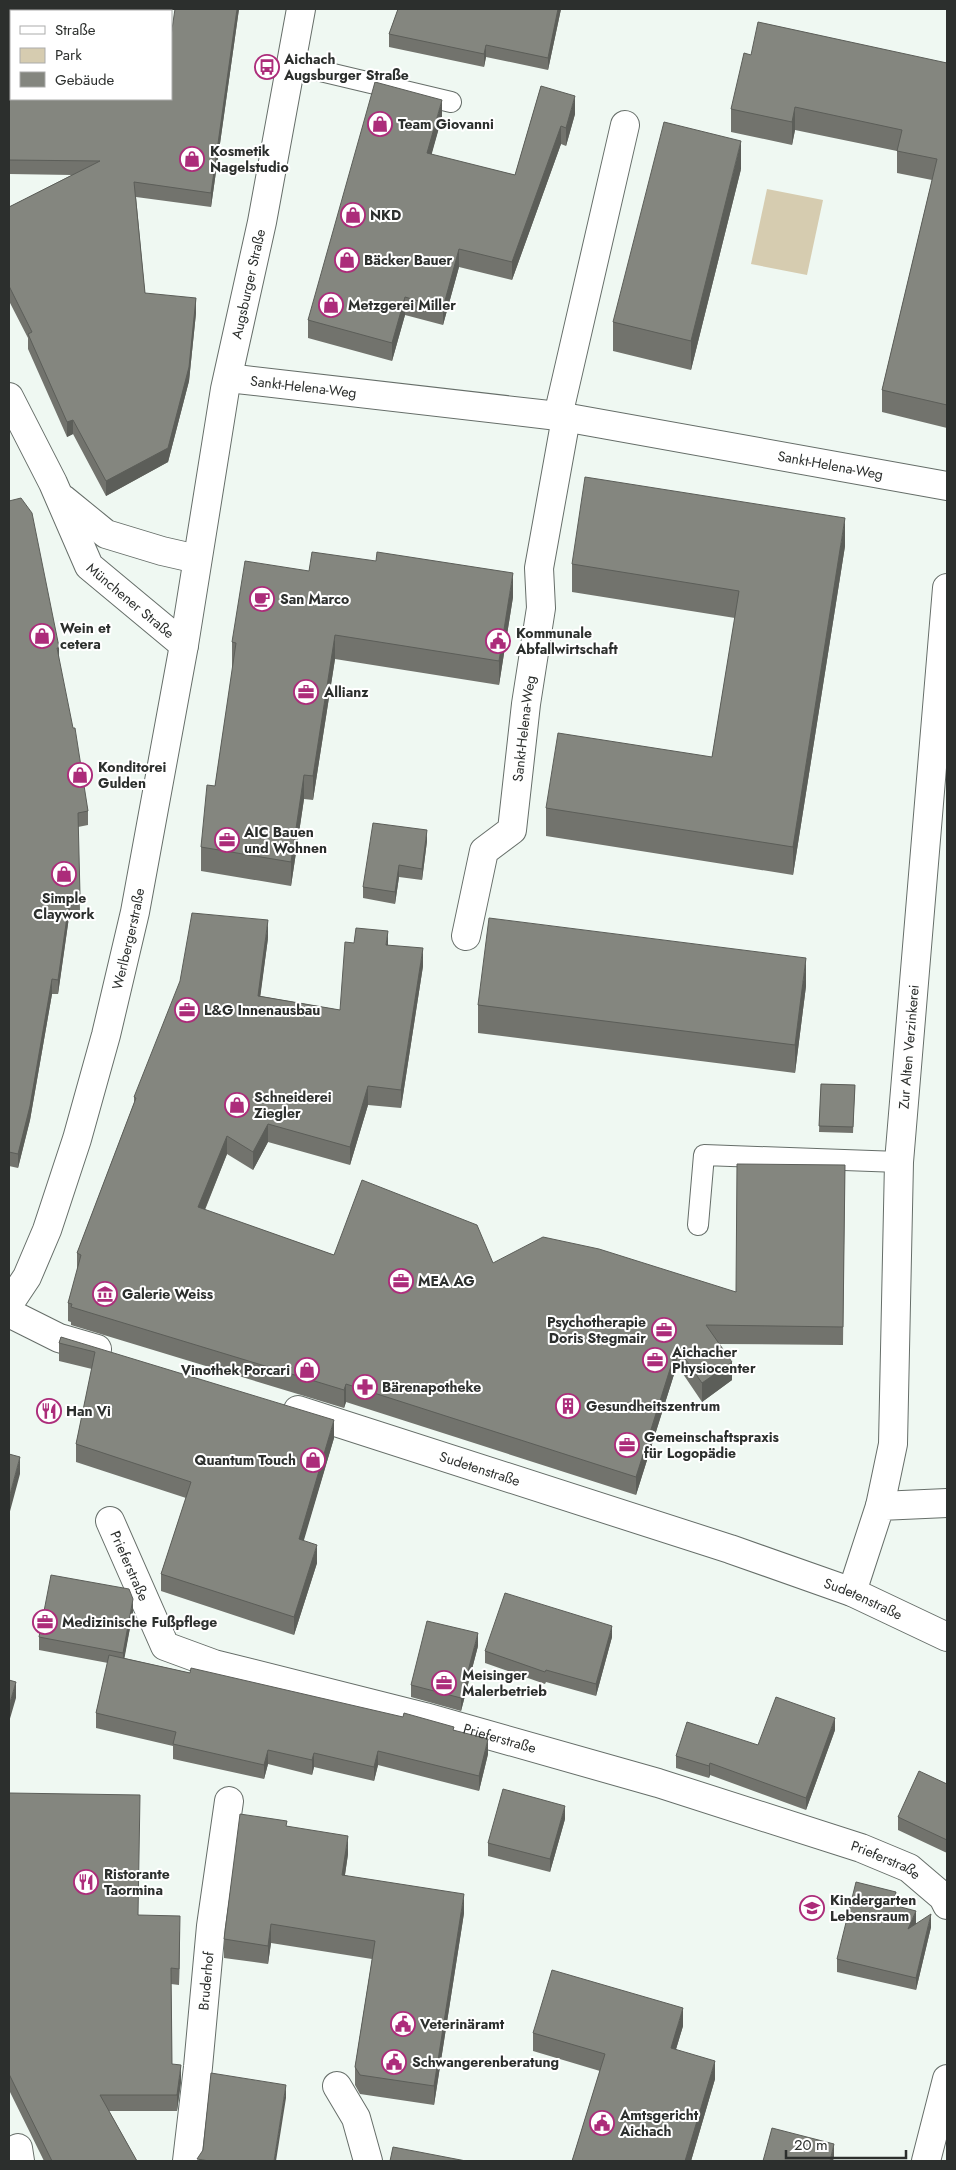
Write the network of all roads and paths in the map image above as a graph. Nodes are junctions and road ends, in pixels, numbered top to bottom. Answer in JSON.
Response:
{"nodes":[{"id":1,"x":301,"y":9,"type":"edge"},
{"id":2,"x":291,"y":64,"type":"junction"},
{"id":3,"x":451,"y":102,"type":"dead end"},
{"id":4,"x":625,"y":125,"type":"dead end"},
{"id":5,"x":228,"y":378,"type":"junction"},
{"id":6,"x":9,"y":397,"type":"edge"},
{"id":7,"x":562,"y":417,"type":"junction"},
{"id":8,"x":947,"y":486,"type":"edge"},
{"id":9,"x":59,"y":497,"type":"junction"},
{"id":10,"x":197,"y":559,"type":"junction"},
{"id":11,"x":947,"y":588,"type":"edge"},
{"id":12,"x":184,"y":645,"type":"junction"},
{"id":13,"x":466,"y":936,"type":"dead end"},
{"id":14,"x":899,"y":1162,"type":"junction"},
{"id":15,"x":698,"y":1225,"type":"dead end"},
{"id":16,"x":9,"y":1304,"type":"edge"},
{"id":17,"x":9,"y":1312,"type":"edge"},
{"id":18,"x":118,"y":1356,"type":"edge"},
{"id":19,"x":278,"y":1404,"type":"edge"},
{"id":20,"x":947,"y":1503,"type":"edge"},
{"id":21,"x":880,"y":1506,"type":"junction"},
{"id":22,"x":110,"y":1521,"type":"dead end"},
{"id":23,"x":852,"y":1592,"type":"junction"},
{"id":24,"x":947,"y":1637,"type":"edge"},
{"id":25,"x":229,"y":1801,"type":"dead end"},
{"id":26,"x":947,"y":1905,"type":"edge"},
{"id":27,"x":947,"y":2079,"type":"edge"},
{"id":28,"x":337,"y":2086,"type":"dead end"},
{"id":29,"x":187,"y":2161,"type":"edge"},
{"id":30,"x":368,"y":2161,"type":"edge"},
{"id":31,"x":926,"y":2161,"type":"edge"}],
"edges":[{"from":1,"to":2,"type":"street","name":"Augsburger Straße"},
{"from":2,"to":3,"type":"lane"},
{"from":2,"to":5,"type":"street","name":"Augsburger Straße"},
{"from":4,"to":7,"type":"street","name":"Sankt-Helena-Weg"},
{"from":5,"to":7,"type":"street","name":"Sankt-Helena-Weg"},
{"from":5,"to":10,"type":"street","name":"Augsburger Straße"},
{"from":6,"to":9,"type":"street","name":"Münchener Straße"},
{"from":7,"to":8,"type":"street","name":"Sankt-Helena-Weg"},
{"from":7,"to":13,"type":"street","name":"Sankt-Helena-Weg"},
{"from":9,"to":10,"type":"street","name":"Münchener Straße"},
{"from":9,"to":12,"type":"street","name":"Münchener Straße"},
{"from":10,"to":12,"type":"street","name":"Werlbergerstraße"},
{"from":11,"to":14,"type":"street","name":"Zur Alten Verzinkerei"},
{"from":12,"to":16,"type":"street","name":"Werlbergerstraße"},
{"from":14,"to":15,"type":"lane"},
{"from":14,"to":21,"type":"street","name":"Zur Alten Verzinkerei"},
{"from":17,"to":18,"type":"street"},
{"from":19,"to":23,"type":"street","name":"Sudetenstraße"},
{"from":20,"to":21,"type":"street"},
{"from":21,"to":23,"type":"street","name":"Zur Alten Verzinkerei"},
{"from":22,"to":26,"type":"street","name":"Prieferstraße"},
{"from":23,"to":24,"type":"street","name":"Sudetenstraße"},
{"from":25,"to":29,"type":"street","name":"Bruderhof"},
{"from":27,"to":31,"type":"street"},
{"from":28,"to":30,"type":"street"}]}
